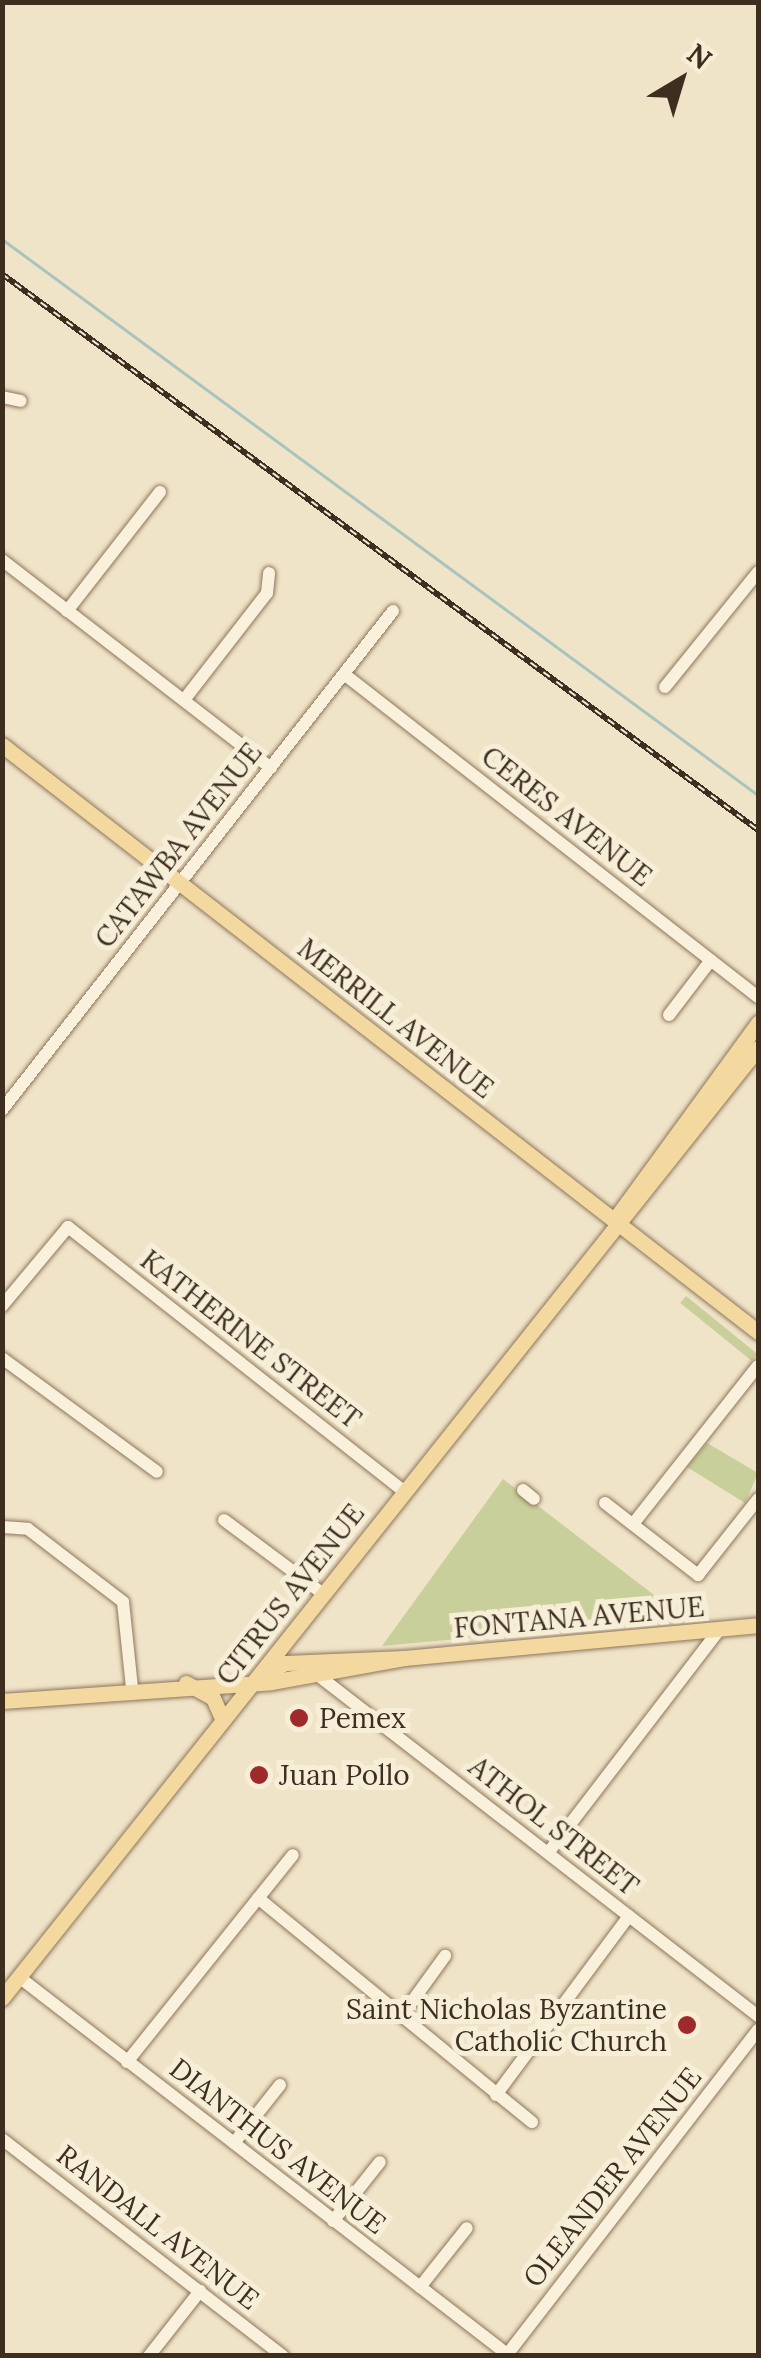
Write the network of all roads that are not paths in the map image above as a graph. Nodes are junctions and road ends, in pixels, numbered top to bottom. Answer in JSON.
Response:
{"nodes":[{"id":1,"x":2,"y":397,"type":"edge"},
{"id":2,"x":21,"y":401,"type":"dead end"},
{"id":3,"x":160,"y":492,"type":"dead end"},
{"id":4,"x":2,"y":560,"type":"edge"},
{"id":5,"x":758,"y":572,"type":"edge"},
{"id":6,"x":269,"y":573,"type":"dead end"},
{"id":7,"x":68,"y":610,"type":"junction"},
{"id":8,"x":392,"y":612,"type":"dead end"},
{"id":9,"x":344,"y":674,"type":"junction"},
{"id":10,"x":666,"y":688,"type":"dead end"},
{"id":11,"x":184,"y":700,"type":"junction"},
{"id":12,"x":2,"y":745,"type":"edge"},
{"id":13,"x":271,"y":768,"type":"junction"},
{"id":14,"x":180,"y":882,"type":"junction"},
{"id":15,"x":711,"y":960,"type":"junction"},
{"id":16,"x":758,"y":997,"type":"edge"},
{"id":17,"x":669,"y":1015,"type":"dead end"},
{"id":18,"x":758,"y":1022,"type":"edge"},
{"id":19,"x":758,"y":1048,"type":"edge"},
{"id":20,"x":2,"y":1110,"type":"edge"},
{"id":21,"x":615,"y":1219,"type":"junction"},
{"id":22,"x":2,"y":1306,"type":"edge"},
{"id":23,"x":758,"y":1332,"type":"edge"},
{"id":24,"x":2,"y":1358,"type":"edge"},
{"id":25,"x":758,"y":1366,"type":"edge"},
{"id":26,"x":156,"y":1472,"type":"dead end"},
{"id":27,"x":403,"y":1490,"type":"junction"},
{"id":28,"x":758,"y":1499,"type":"edge"},
{"id":29,"x":605,"y":1502,"type":"dead end"},
{"id":30,"x":224,"y":1520,"type":"dead end"},
{"id":31,"x":633,"y":1524,"type":"junction"},
{"id":32,"x":2,"y":1527,"type":"edge"},
{"id":33,"x":322,"y":1593,"type":"junction"},
{"id":34,"x":758,"y":1626,"type":"edge"},
{"id":35,"x":720,"y":1629,"type":"junction"},
{"id":36,"x":291,"y":1633,"type":"junction"},
{"id":37,"x":317,"y":1668,"type":"junction"},
{"id":38,"x":256,"y":1678,"type":"junction"},
{"id":39,"x":186,"y":1683,"type":"junction"},
{"id":40,"x":132,"y":1687,"type":"junction"},
{"id":41,"x":2,"y":1701,"type":"edge"},
{"id":42,"x":223,"y":1720,"type":"junction"},
{"id":43,"x":548,"y":1853,"type":"junction"},
{"id":44,"x":292,"y":1854,"type":"dead end"},
{"id":45,"x":258,"y":1898,"type":"junction"},
{"id":46,"x":629,"y":1916,"type":"junction"},
{"id":47,"x":445,"y":1956,"type":"dead end"},
{"id":48,"x":19,"y":1977,"type":"junction"},
{"id":49,"x":2,"y":1998,"type":"edge"},
{"id":50,"x":403,"y":2014,"type":"junction"},
{"id":51,"x":758,"y":2016,"type":"edge"},
{"id":52,"x":758,"y":2030,"type":"edge"},
{"id":53,"x":128,"y":2062,"type":"junction"},
{"id":54,"x":280,"y":2085,"type":"dead end"},
{"id":55,"x":496,"y":2095,"type":"junction"},
{"id":56,"x":532,"y":2122,"type":"dead end"},
{"id":57,"x":2,"y":2139,"type":"edge"},
{"id":58,"x":234,"y":2144,"type":"junction"},
{"id":59,"x":380,"y":2162,"type":"dead end"},
{"id":60,"x":333,"y":2221,"type":"junction"},
{"id":61,"x":467,"y":2228,"type":"dead end"},
{"id":62,"x":420,"y":2288,"type":"junction"},
{"id":63,"x":200,"y":2291,"type":"junction"},
{"id":64,"x":506,"y":2355,"type":"edge"},
{"id":65,"x":149,"y":2356,"type":"edge"},
{"id":66,"x":283,"y":2356,"type":"edge"}],
"edges":[{"from":1,"to":2,"type":"street"},
{"from":3,"to":7,"type":"street"},
{"from":4,"to":7,"type":"street"},
{"from":5,"to":10,"type":"street"},
{"from":6,"to":11,"type":"street"},
{"from":7,"to":11,"type":"street"},
{"from":8,"to":9,"type":"street","name":"CATAWBA AVENUE"},
{"from":9,"to":13,"type":"street","name":"CATAWBA AVENUE"},
{"from":9,"to":15,"type":"street","name":"CERES AVENUE"},
{"from":11,"to":13,"type":"street"},
{"from":12,"to":14,"type":"main road","name":"MERRILL AVENUE"},
{"from":13,"to":14,"type":"street","name":"CATAWBA AVENUE"},
{"from":14,"to":20,"type":"street","name":"CATAWBA AVENUE"},
{"from":14,"to":21,"type":"main road","name":"MERRILL AVENUE"},
{"from":15,"to":16,"type":"street","name":"CERES AVENUE"},
{"from":15,"to":17,"type":"street"},
{"from":18,"to":21,"type":"main road","name":"CITRUS AVENUE"},
{"from":19,"to":21,"type":"main road","name":"CITRUS AVENUE"},
{"from":21,"to":23,"type":"main road","name":"MERRILL AVENUE"},
{"from":21,"to":27,"type":"main road","name":"CITRUS AVENUE"},
{"from":22,"to":27,"type":"street","name":"KATHERINE STREET"},
{"from":24,"to":26,"type":"street"},
{"from":25,"to":31,"type":"street"},
{"from":27,"to":33,"type":"main road","name":"CITRUS AVENUE"},
{"from":28,"to":31,"type":"street"},
{"from":29,"to":31,"type":"street"},
{"from":30,"to":33,"type":"street"},
{"from":32,"to":40,"type":"street"},
{"from":33,"to":36,"type":"main road","name":"CITRUS AVENUE"},
{"from":34,"to":35,"type":"main road","name":"FONTANA AVENUE"},
{"from":35,"to":37,"type":"main road","name":"FONTANA AVENUE"},
{"from":35,"to":43,"type":"street"},
{"from":36,"to":37,"type":"main road"},
{"from":36,"to":38,"type":"main road","name":"CITRUS AVENUE"},
{"from":37,"to":38,"type":"main road","name":"FONTANA AVENUE"},
{"from":37,"to":43,"type":"street","name":"ATHOL STREET"},
{"from":38,"to":39,"type":"main road","name":"FONTANA AVENUE"},
{"from":38,"to":42,"type":"main road","name":"CITRUS AVENUE"},
{"from":39,"to":40,"type":"main road","name":"FONTANA AVENUE"},
{"from":39,"to":42,"type":"main road"},
{"from":40,"to":41,"type":"main road","name":"FONTANA AVENUE"},
{"from":42,"to":48,"type":"main road","name":"CITRUS AVENUE"},
{"from":43,"to":46,"type":"street","name":"ATHOL STREET"},
{"from":44,"to":45,"type":"street"},
{"from":45,"to":50,"type":"street"},
{"from":45,"to":53,"type":"street"},
{"from":46,"to":51,"type":"street","name":"ATHOL STREET"},
{"from":46,"to":55,"type":"street"},
{"from":47,"to":50,"type":"street"},
{"from":48,"to":49,"type":"main road","name":"CITRUS AVENUE"},
{"from":48,"to":53,"type":"street","name":"DIANTHUS AVENUE"},
{"from":50,"to":55,"type":"street"},
{"from":52,"to":64,"type":"street","name":"OLEANDER AVENUE"},
{"from":53,"to":58,"type":"street","name":"DIANTHUS AVENUE"},
{"from":54,"to":58,"type":"street"},
{"from":55,"to":56,"type":"street"},
{"from":57,"to":63,"type":"street","name":"RANDALL AVENUE"},
{"from":58,"to":60,"type":"street","name":"DIANTHUS AVENUE"},
{"from":59,"to":60,"type":"street"},
{"from":60,"to":62,"type":"street","name":"DIANTHUS AVENUE"},
{"from":61,"to":62,"type":"street"},
{"from":62,"to":64,"type":"street","name":"DIANTHUS AVENUE"},
{"from":63,"to":65,"type":"street"},
{"from":63,"to":66,"type":"street","name":"RANDALL AVENUE"}]}
